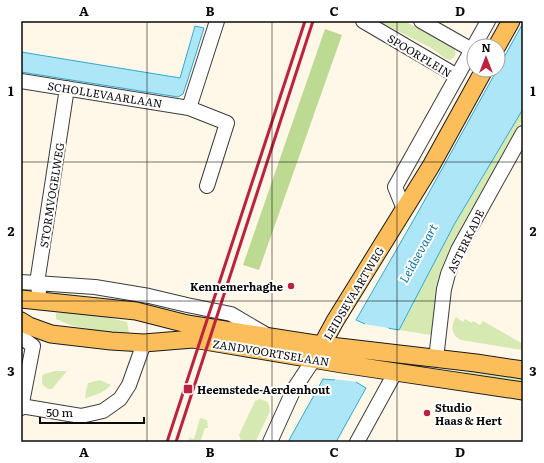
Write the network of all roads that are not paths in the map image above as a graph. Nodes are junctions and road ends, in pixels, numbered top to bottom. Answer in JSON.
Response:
{"nodes":[{"id":1,"x":217,"y":21,"type":"edge"},
{"id":2,"x":363,"y":21,"type":"edge"},
{"id":3,"x":421,"y":21,"type":"edge"},
{"id":4,"x":488,"y":21,"type":"edge"},
{"id":5,"x":511,"y":21,"type":"edge"},
{"id":6,"x":479,"y":38,"type":"edge"},
{"id":7,"x":501,"y":38,"type":"edge"},
{"id":8,"x":466,"y":47,"type":"edge"},
{"id":9,"x":466,"y":60,"type":"edge"},
{"id":10,"x":457,"y":76,"type":"junction"},
{"id":11,"x":480,"y":78,"type":"edge"},
{"id":12,"x":21,"y":81,"type":"edge"},
{"id":13,"x":67,"y":88,"type":"junction"},
{"id":14,"x":189,"y":108,"type":"junction"},
{"id":15,"x":523,"y":133,"type":"edge"},
{"id":16,"x":207,"y":186,"type":"dead end"},
{"id":17,"x":404,"y":209,"type":"junction"},
{"id":18,"x":21,"y":282,"type":"edge"},
{"id":19,"x":37,"y":283,"type":"junction"},
{"id":20,"x":21,"y":299,"type":"edge"},
{"id":21,"x":40,"y":301,"type":"junction"},
{"id":22,"x":136,"y":311,"type":"junction"},
{"id":23,"x":21,"y":321,"type":"edge"},
{"id":24,"x":51,"y":334,"type":"junction"},
{"id":25,"x":21,"y":337,"type":"edge"},
{"id":26,"x":268,"y":337,"type":"junction"},
{"id":27,"x":144,"y":343,"type":"junction"},
{"id":28,"x":318,"y":352,"type":"junction"},
{"id":29,"x":436,"y":352,"type":"junction"},
{"id":30,"x":346,"y":356,"type":"junction"},
{"id":31,"x":523,"y":370,"type":"edge"},
{"id":32,"x":396,"y":371,"type":"junction"},
{"id":33,"x":523,"y":391,"type":"edge"},
{"id":34,"x":21,"y":407,"type":"edge"},
{"id":35,"x":270,"y":442,"type":"edge"},
{"id":36,"x":357,"y":442,"type":"edge"}],
"edges":[{"from":1,"to":14,"type":"street"},
{"from":2,"to":10,"type":"street","name":"SPOORPLEIN"},
{"from":3,"to":8,"type":"street"},
{"from":4,"to":6,"type":"street"},
{"from":5,"to":7,"type":"main road"},
{"from":9,"to":10,"type":"street"},
{"from":10,"to":17,"type":"street"},
{"from":11,"to":17,"type":"main road","name":"LEIDSEVAARTWEG"},
{"from":12,"to":13,"type":"street","name":"SCHOLLEVAARLAAN"},
{"from":13,"to":14,"type":"street","name":"SCHOLLEVAARLAAN"},
{"from":13,"to":19,"type":"street","name":"STORMVOGELWEG"},
{"from":14,"to":16,"type":"street","name":"SCHOLLEVAARLAAN"},
{"from":15,"to":29,"type":"street","name":"ASTERKADE"},
{"from":17,"to":28,"type":"main road","name":"LEIDSEVAARTWEG"},
{"from":18,"to":19,"type":"street","name":"ZANDVOORTSELAAN"},
{"from":19,"to":21,"type":"street","name":"STORMVOGELWEG"},
{"from":19,"to":26,"type":"street","name":"ZANDVOORTSELAAN"},
{"from":20,"to":21,"type":"main road","name":"ZANDVOORTSELAAN"},
{"from":21,"to":22,"type":"main road","name":"ZANDVOORTSELAAN"},
{"from":21,"to":24,"type":"main road"},
{"from":22,"to":26,"type":"main road","name":"ZANDVOORTSELAAN"},
{"from":22,"to":27,"type":"main road"},
{"from":23,"to":24,"type":"main road","name":"ZANDVOORTSELAAN"},
{"from":24,"to":27,"type":"main road","name":"ZANDVOORTSELAAN"},
{"from":25,"to":34,"type":"street"},
{"from":26,"to":28,"type":"main road","name":"ZANDVOORTSELAAN"},
{"from":27,"to":28,"type":"main road","name":"ZANDVOORTSELAAN"},
{"from":27,"to":34,"type":"street"},
{"from":28,"to":30,"type":"main road","name":"ZANDVOORTSELAAN"},
{"from":28,"to":35,"type":"street","name":"LEIDSEVAARTWEG"},
{"from":29,"to":30,"type":"main road","name":"ZANDVOORTSELAAN"},
{"from":29,"to":31,"type":"main road","name":"ZANDVOORTSELAAN"},
{"from":30,"to":32,"type":"main road","name":"ZANDVOORTSELAAN"},
{"from":32,"to":33,"type":"main road","name":"ZANDVOORTSELAAN"},
{"from":32,"to":36,"type":"street"}]}
